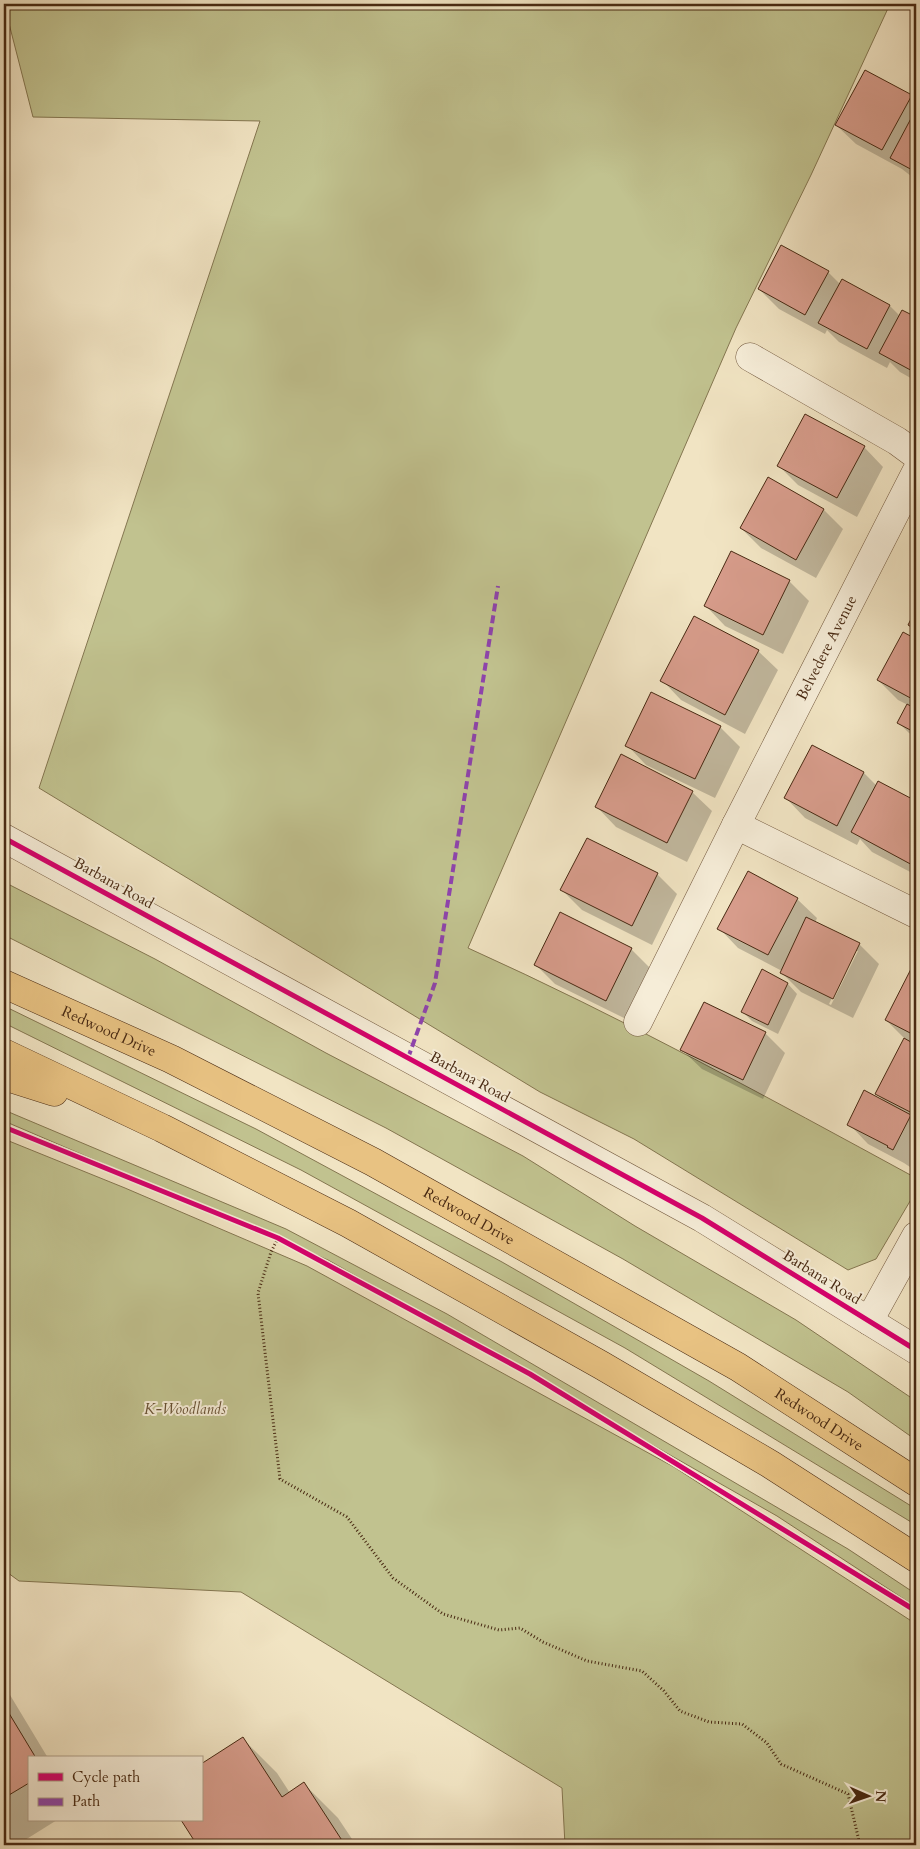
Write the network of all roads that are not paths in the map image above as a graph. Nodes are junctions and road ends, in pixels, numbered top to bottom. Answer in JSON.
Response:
{"nodes":[{"id":1,"x":750,"y":357,"type":"dead end"},
{"id":2,"x":916,"y":455,"type":"edge"},
{"id":3,"x":916,"y":472,"type":"edge"},
{"id":4,"x":736,"y":825,"type":"junction"},
{"id":5,"x":4,"y":838,"type":"edge"},
{"id":6,"x":916,"y":914,"type":"edge"},
{"id":7,"x":4,"y":984,"type":"edge"},
{"id":8,"x":638,"y":1022,"type":"dead end"},
{"id":9,"x":4,"y":1053,"type":"edge"},
{"id":10,"x":4,"y":1076,"type":"edge"},
{"id":11,"x":162,"y":1128,"type":"junction"},
{"id":12,"x":916,"y":1236,"type":"edge"},
{"id":13,"x":870,"y":1321,"type":"junction"},
{"id":14,"x":916,"y":1350,"type":"edge"},
{"id":15,"x":916,"y":1482,"type":"edge"},
{"id":16,"x":916,"y":1558,"type":"edge"}],
"edges":[{"from":1,"to":2,"type":"street"},
{"from":3,"to":4,"type":"street","name":"Belvedere Avenue"},
{"from":4,"to":6,"type":"street"},
{"from":4,"to":8,"type":"street","name":"Belvedere Avenue"},
{"from":5,"to":13,"type":"street","name":"Barbana Road"},
{"from":7,"to":15,"type":"highway","name":"Redwood Drive"},
{"from":9,"to":11,"type":"highway"},
{"from":10,"to":11,"type":"highway"},
{"from":11,"to":16,"type":"highway"},
{"from":12,"to":13,"type":"street"},
{"from":13,"to":14,"type":"street","name":"Barbana Road"}]}
